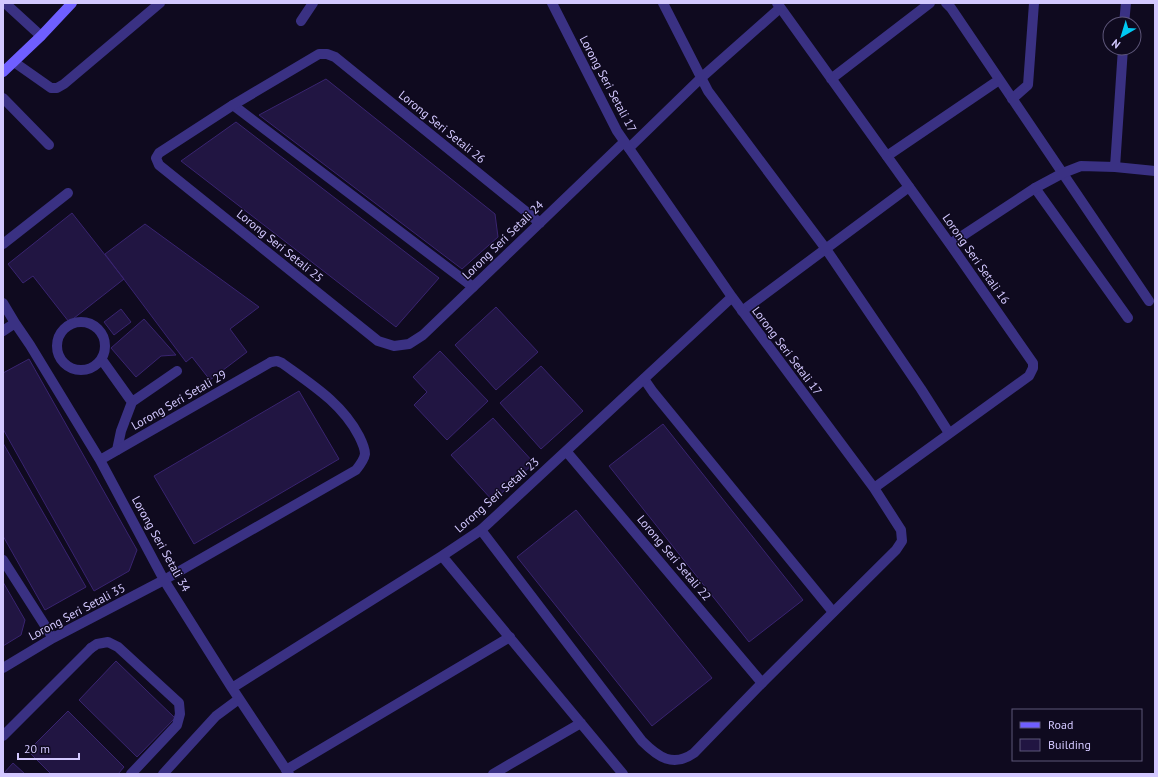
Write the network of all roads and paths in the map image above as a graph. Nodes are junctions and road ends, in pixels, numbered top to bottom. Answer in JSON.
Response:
{"nodes":[{"id":1,"x":5,"y":3,"type":"edge"},
{"id":2,"x":72,"y":3,"type":"edge"},
{"id":3,"x":160,"y":3,"type":"edge"},
{"id":4,"x":313,"y":3,"type":"edge"},
{"id":5,"x":552,"y":3,"type":"edge"},
{"id":6,"x":663,"y":3,"type":"edge"},
{"id":7,"x":930,"y":3,"type":"edge"},
{"id":8,"x":946,"y":3,"type":"edge"},
{"id":9,"x":1034,"y":3,"type":"edge"},
{"id":10,"x":1126,"y":3,"type":"edge"},
{"id":11,"x":779,"y":6,"type":"edge"},
{"id":12,"x":1125,"y":16,"type":"edge"},
{"id":13,"x":301,"y":21,"type":"dead end"},
{"id":14,"x":41,"y":36,"type":"junction"},
{"id":15,"x":1122,"y":56,"type":"edge"},
{"id":16,"x":14,"y":62,"type":"junction"},
{"id":17,"x":3,"y":72,"type":"edge"},
{"id":18,"x":701,"y":78,"type":"junction"},
{"id":19,"x":831,"y":79,"type":"junction"},
{"id":20,"x":1000,"y":80,"type":"junction"},
{"id":21,"x":3,"y":98,"type":"edge"},
{"id":22,"x":1012,"y":99,"type":"junction"},
{"id":23,"x":233,"y":105,"type":"junction"},
{"id":24,"x":49,"y":145,"type":"dead end"},
{"id":25,"x":626,"y":145,"type":"junction"},
{"id":26,"x":887,"y":156,"type":"junction"},
{"id":27,"x":1115,"y":167,"type":"junction"},
{"id":28,"x":1155,"y":171,"type":"edge"},
{"id":29,"x":1063,"y":173,"type":"junction"},
{"id":30,"x":909,"y":187,"type":"junction"},
{"id":31,"x":1035,"y":188,"type":"junction"},
{"id":32,"x":68,"y":193,"type":"dead end"},
{"id":33,"x":540,"y":223,"type":"junction"},
{"id":34,"x":3,"y":244,"type":"edge"},
{"id":35,"x":950,"y":244,"type":"junction"},
{"id":36,"x":826,"y":249,"type":"junction"},
{"id":37,"x":473,"y":287,"type":"junction"},
{"id":38,"x":732,"y":297,"type":"junction"},
{"id":39,"x":1149,"y":301,"type":"dead end"},
{"id":40,"x":3,"y":304,"type":"edge"},
{"id":41,"x":742,"y":311,"type":"junction"},
{"id":42,"x":1128,"y":318,"type":"dead end"},
{"id":43,"x":15,"y":323,"type":"junction"},
{"id":44,"x":3,"y":331,"type":"edge"},
{"id":45,"x":394,"y":346,"type":"joint"},
{"id":46,"x":102,"y":360,"type":"junction"},
{"id":47,"x":272,"y":362,"type":"joint"},
{"id":48,"x":177,"y":371,"type":"dead end"},
{"id":49,"x":644,"y":379,"type":"junction"},
{"id":50,"x":132,"y":402,"type":"junction"},
{"id":51,"x":950,"y":434,"type":"junction"},
{"id":52,"x":117,"y":450,"type":"junction"},
{"id":53,"x":566,"y":451,"type":"junction"},
{"id":54,"x":100,"y":460,"type":"junction"},
{"id":55,"x":874,"y":488,"type":"junction"},
{"id":56,"x":481,"y":530,"type":"junction"},
{"id":57,"x":442,"y":556,"type":"junction"},
{"id":58,"x":3,"y":560,"type":"edge"},
{"id":59,"x":164,"y":580,"type":"junction"},
{"id":60,"x":833,"y":612,"type":"junction"},
{"id":61,"x":510,"y":637,"type":"junction"},
{"id":62,"x":53,"y":638,"type":"junction"},
{"id":63,"x":3,"y":668,"type":"edge"},
{"id":64,"x":762,"y":682,"type":"junction"},
{"id":65,"x":232,"y":688,"type":"junction"},
{"id":66,"x":239,"y":699,"type":"junction"},
{"id":67,"x":581,"y":723,"type":"junction"},
{"id":68,"x":3,"y":736,"type":"edge"},
{"id":69,"x":287,"y":772,"type":"edge"},
{"id":70,"x":130,"y":774,"type":"edge"},
{"id":71,"x":163,"y":774,"type":"edge"},
{"id":72,"x":492,"y":774,"type":"edge"},
{"id":73,"x":623,"y":774,"type":"edge"}],
"edges":[{"from":1,"to":14,"type":"street"},
{"from":2,"to":14,"type":"street"},
{"from":3,"to":16,"type":"street"},
{"from":4,"to":13,"type":"street"},
{"from":5,"to":25,"type":"street","name":"Lorong Seri Setali 17"},
{"from":6,"to":18,"type":"street"},
{"from":7,"to":19,"type":"street"},
{"from":8,"to":20,"type":"street"},
{"from":9,"to":22,"type":"street"},
{"from":10,"to":12,"type":"street"},
{"from":11,"to":18,"type":"street","name":"Lorong Seri Setali 24"},
{"from":11,"to":19,"type":"street","name":"Lorong Seri Setali 16"},
{"from":14,"to":16,"type":"street"},
{"from":15,"to":27,"type":"street"},
{"from":16,"to":17,"type":"street"},
{"from":18,"to":25,"type":"street","name":"Lorong Seri Setali 24"},
{"from":18,"to":36,"type":"street"},
{"from":19,"to":26,"type":"street","name":"Lorong Seri Setali 16"},
{"from":20,"to":22,"type":"street"},
{"from":20,"to":26,"type":"street"},
{"from":21,"to":24,"type":"street"},
{"from":22,"to":29,"type":"street"},
{"from":23,"to":33,"type":"street","name":"Lorong Seri Setali 26"},
{"from":23,"to":37,"type":"street"},
{"from":23,"to":45,"type":"street","name":"Lorong Seri Setali 25"},
{"from":25,"to":33,"type":"street","name":"Lorong Seri Setali 24"},
{"from":25,"to":38,"type":"street","name":"Lorong Seri Setali 17"},
{"from":26,"to":30,"type":"street","name":"Lorong Seri Setali 16"},
{"from":27,"to":28,"type":"street"},
{"from":27,"to":29,"type":"street"},
{"from":29,"to":31,"type":"street"},
{"from":29,"to":39,"type":"street"},
{"from":30,"to":35,"type":"street","name":"Lorong Seri Setali 16"},
{"from":30,"to":36,"type":"street"},
{"from":31,"to":35,"type":"street"},
{"from":31,"to":42,"type":"street"},
{"from":32,"to":34,"type":"street"},
{"from":33,"to":37,"type":"street","name":"Lorong Seri Setali 24"},
{"from":35,"to":51,"type":"street","name":"Lorong Seri Setali 16"},
{"from":36,"to":41,"type":"street"},
{"from":36,"to":51,"type":"street"},
{"from":37,"to":45,"type":"street","name":"Lorong Seri Setali 24"},
{"from":38,"to":41,"type":"street","name":"Lorong Seri Setali 17"},
{"from":38,"to":49,"type":"street","name":"Lorong Seri Setali 23"},
{"from":40,"to":43,"type":"street","name":"Lorong Seri Setali 34"},
{"from":41,"to":55,"type":"street","name":"Lorong Seri Setali 17"},
{"from":43,"to":44,"type":"street"},
{"from":43,"to":54,"type":"street","name":"Lorong Seri Setali 34"},
{"from":46,"to":46,"type":"street"},
{"from":46,"to":50,"type":"street"},
{"from":47,"to":52,"type":"street","name":"Lorong Seri Setali 29"},
{"from":47,"to":59,"type":"street","name":"Lorong Seri Setali 35"},
{"from":48,"to":50,"type":"street"},
{"from":49,"to":53,"type":"street","name":"Lorong Seri Setali 23"},
{"from":49,"to":60,"type":"street"},
{"from":50,"to":52,"type":"street"},
{"from":51,"to":55,"type":"street","name":"Lorong Seri Setali 16"},
{"from":52,"to":54,"type":"street","name":"Lorong Seri Setali 29"},
{"from":53,"to":56,"type":"street","name":"Lorong Seri Setali 23"},
{"from":53,"to":64,"type":"street","name":"Lorong Seri Setali 22"},
{"from":54,"to":59,"type":"street","name":"Lorong Seri Setali 34"},
{"from":55,"to":60,"type":"street","name":"Lorong Seri Setali 17"},
{"from":56,"to":57,"type":"street","name":"Lorong Seri Setali 23"},
{"from":56,"to":64,"type":"street","name":"Lorong Seri Setali 17"},
{"from":57,"to":61,"type":"street"},
{"from":57,"to":65,"type":"street","name":"Lorong Seri Setali 23"},
{"from":58,"to":62,"type":"street"},
{"from":59,"to":62,"type":"street","name":"Lorong Seri Setali 35"},
{"from":59,"to":65,"type":"street","name":"Lorong Seri Setali 34"},
{"from":60,"to":64,"type":"street","name":"Lorong Seri Setali 17"},
{"from":61,"to":67,"type":"street"},
{"from":61,"to":69,"type":"street"},
{"from":62,"to":63,"type":"street","name":"Lorong Seri Setali 35"},
{"from":65,"to":66,"type":"street","name":"Lorong Seri Setali 34"},
{"from":66,"to":69,"type":"street","name":"Lorong Seri Setali 34"},
{"from":66,"to":71,"type":"street"},
{"from":67,"to":72,"type":"street"},
{"from":67,"to":73,"type":"street"},
{"from":68,"to":70,"type":"street"}]}
